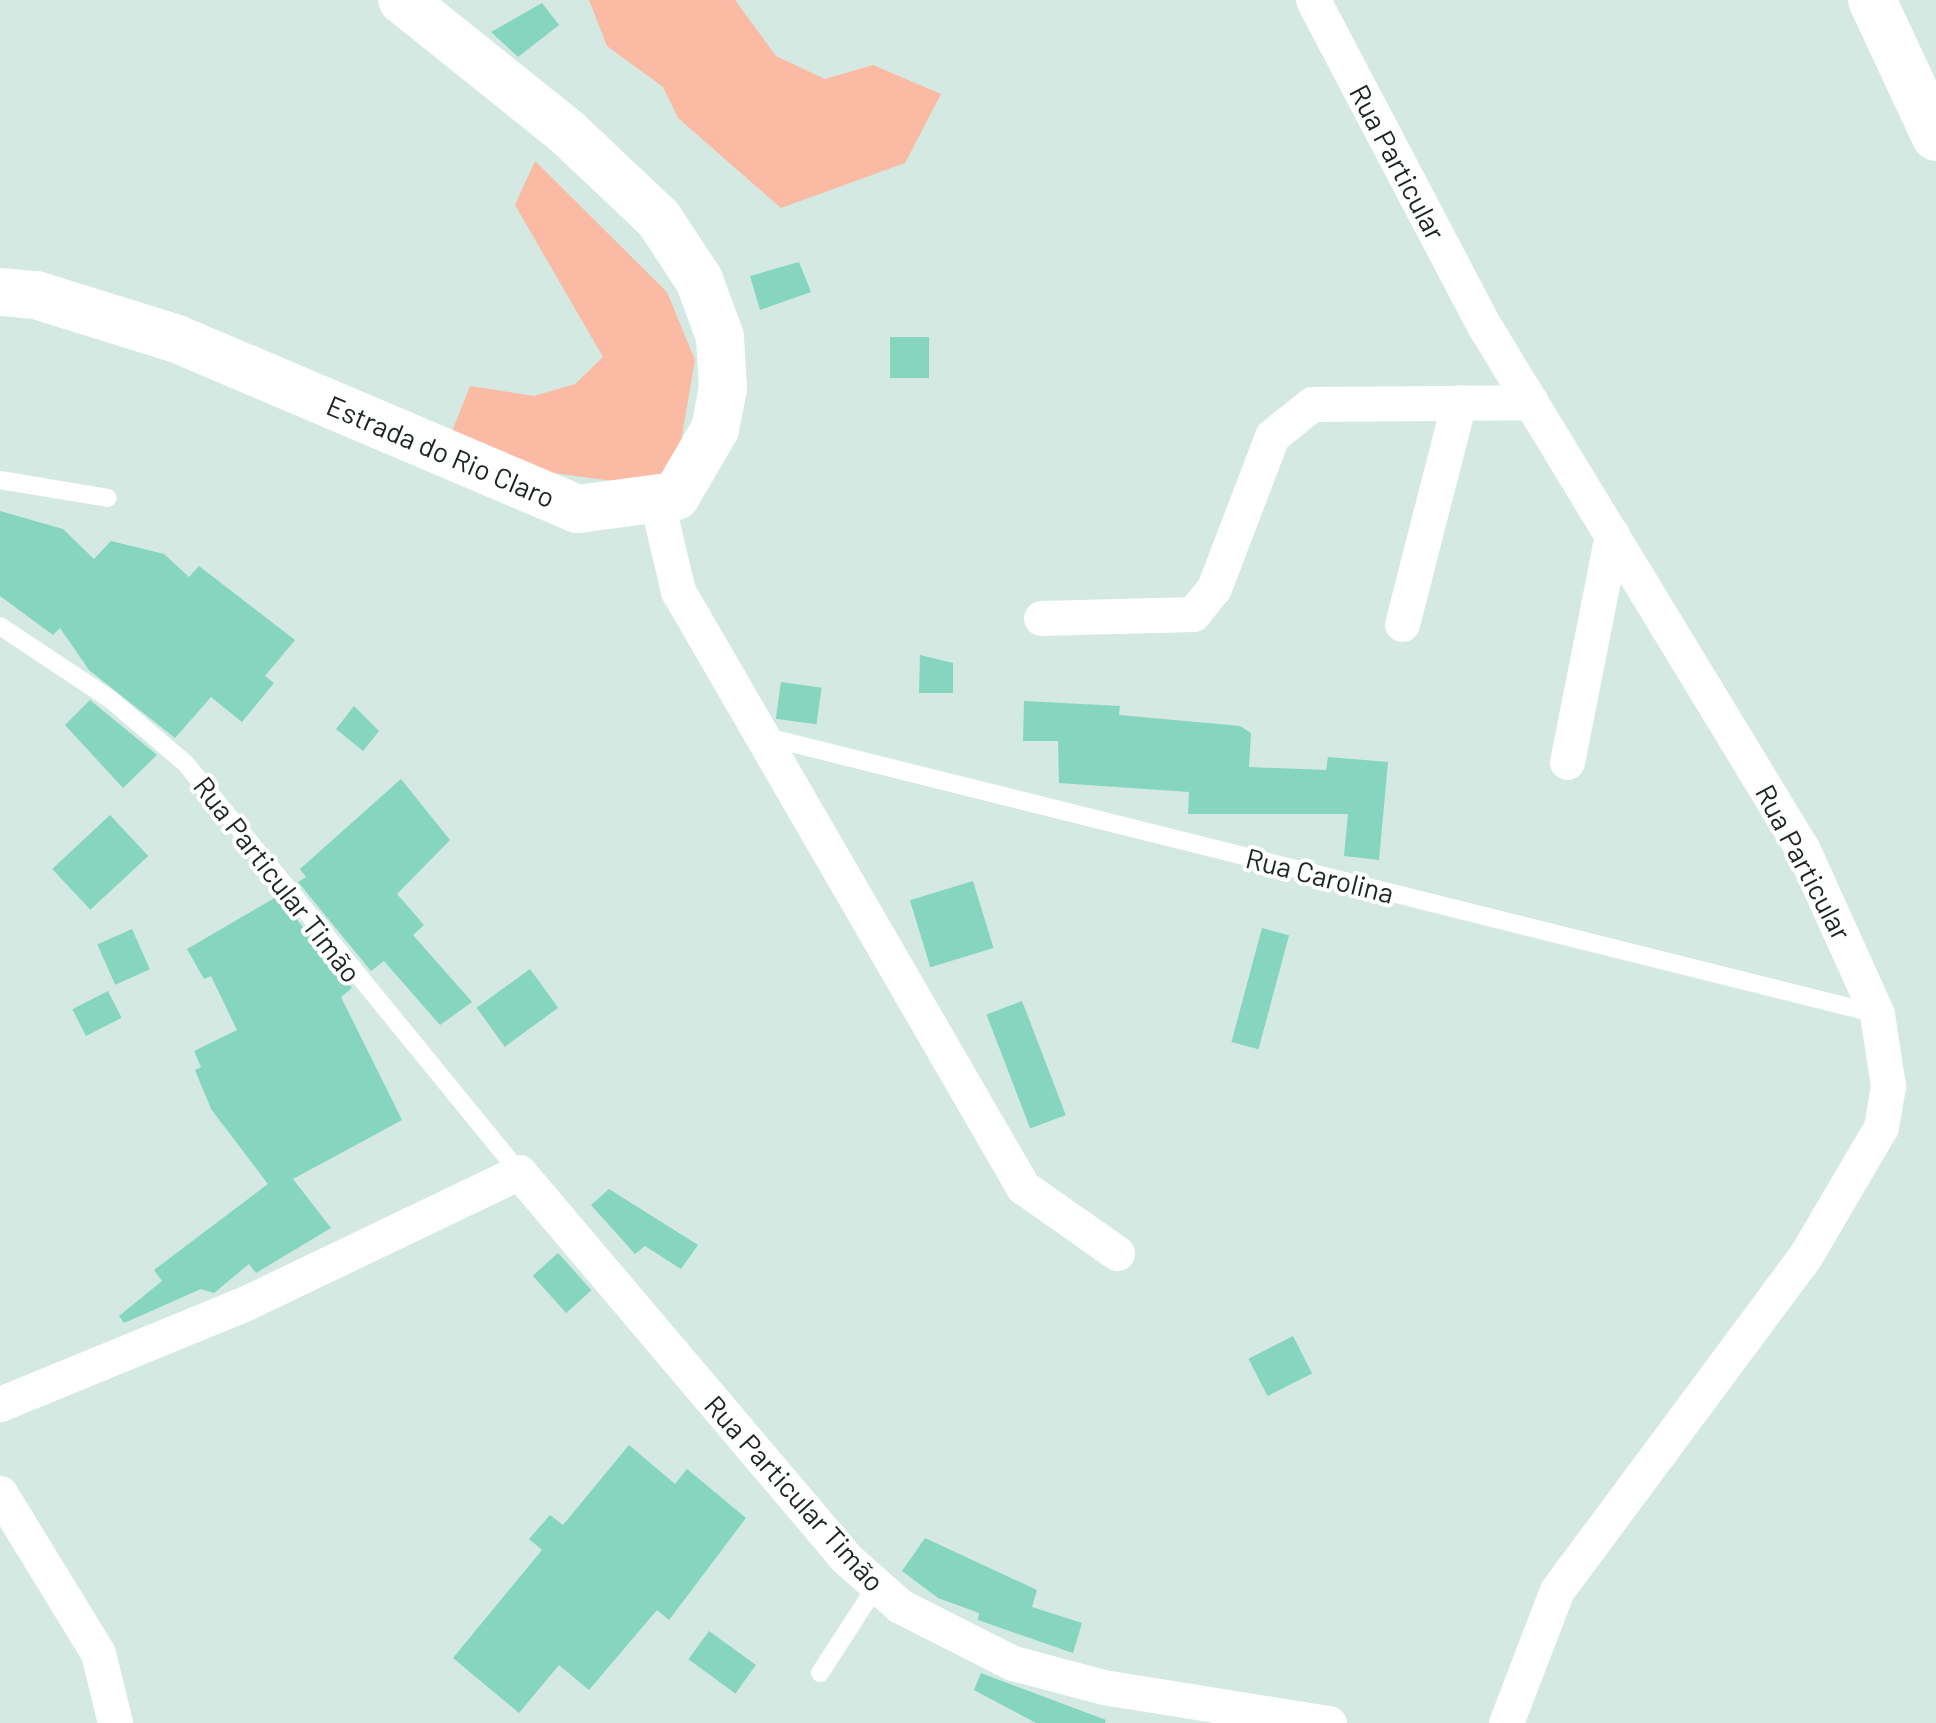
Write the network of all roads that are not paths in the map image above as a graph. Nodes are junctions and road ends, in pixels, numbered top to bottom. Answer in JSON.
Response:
{"nodes":[{"id":1,"x":402,"y":0,"type":"edge"},
{"id":2,"x":1313,"y":0,"type":"edge"},
{"id":3,"x":1872,"y":0,"type":"edge"},
{"id":4,"x":1936,"y":136,"type":"edge"},
{"id":5,"x":0,"y":292,"type":"edge"},
{"id":6,"x":1459,"y":402,"type":"junction"},
{"id":7,"x":1531,"y":402,"type":"junction"},
{"id":8,"x":0,"y":480,"type":"edge"},
{"id":9,"x":107,"y":498,"type":"dead end"},
{"id":10,"x":656,"y":498,"type":"junction"},
{"id":11,"x":1612,"y":534,"type":"junction"},
{"id":12,"x":1041,"y":618,"type":"dead end"},
{"id":13,"x":1402,"y":624,"type":"dead end"},
{"id":14,"x":0,"y":626,"type":"edge"},
{"id":15,"x":763,"y":736,"type":"junction"},
{"id":16,"x":1567,"y":762,"type":"dead end"},
{"id":17,"x":1878,"y":1014,"type":"junction"},
{"id":18,"x":518,"y":1172,"type":"junction"},
{"id":19,"x":1116,"y":1253,"type":"dead end"},
{"id":20,"x":0,"y":1404,"type":"edge"},
{"id":21,"x":0,"y":1493,"type":"edge"},
{"id":22,"x":877,"y":1586,"type":"junction"},
{"id":23,"x":820,"y":1673,"type":"dead end"},
{"id":24,"x":115,"y":1723,"type":"edge"},
{"id":25,"x":1329,"y":1723,"type":"edge"},
{"id":26,"x":1506,"y":1723,"type":"edge"}],
"edges":[{"from":1,"to":10,"type":"main road"},
{"from":2,"to":7,"type":"street","name":"Rua Particular"},
{"from":3,"to":4,"type":"main road"},
{"from":5,"to":10,"type":"main road","name":"Estrada do Rio Claro"},
{"from":6,"to":7,"type":"street"},
{"from":6,"to":12,"type":"street"},
{"from":6,"to":13,"type":"street"},
{"from":7,"to":11,"type":"street","name":"Rua Particular"},
{"from":8,"to":9,"type":"lane"},
{"from":10,"to":15,"type":"street"},
{"from":11,"to":16,"type":"street"},
{"from":11,"to":17,"type":"street","name":"Rua Particular"},
{"from":14,"to":18,"type":"lane","name":"Rua Particular Timão"},
{"from":15,"to":17,"type":"lane","name":"Rua Carolina"},
{"from":15,"to":19,"type":"street"},
{"from":17,"to":26,"type":"street","name":"Rua Particular"},
{"from":18,"to":20,"type":"street"},
{"from":18,"to":22,"type":"street","name":"Rua Particular Timão"},
{"from":21,"to":24,"type":"street"},
{"from":22,"to":23,"type":"lane"},
{"from":22,"to":25,"type":"street","name":"Rua Particular Timão"}]}
